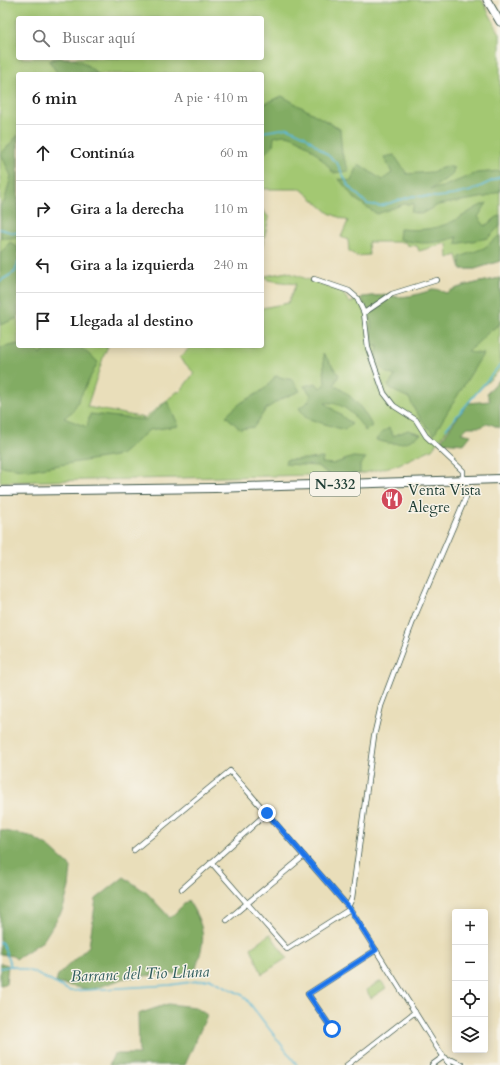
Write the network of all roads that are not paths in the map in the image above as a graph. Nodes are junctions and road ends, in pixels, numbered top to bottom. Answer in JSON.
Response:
{"nodes":[{"id":1,"x":487,"y":0,"type":"edge"},
{"id":2,"x":494,"y":12,"type":"junction"},
{"id":3,"x":500,"y":22,"type":"edge"},
{"id":4,"x":500,"y":27,"type":"edge"},
{"id":5,"x":314,"y":279,"type":"dead end"},
{"id":6,"x":437,"y":280,"type":"dead end"},
{"id":7,"x":364,"y":313,"type":"junction"},
{"id":8,"x":500,"y":480,"type":"edge"},
{"id":9,"x":463,"y":481,"type":"junction"},
{"id":10,"x":0,"y":491,"type":"edge"},
{"id":11,"x":466,"y":497,"type":"dead end"},
{"id":12,"x":267,"y":813,"type":"junction"},
{"id":13,"x":134,"y":850,"type":"dead end"},
{"id":14,"x":304,"y":856,"type":"junction"},
{"id":15,"x":211,"y":862,"type":"junction"},
{"id":16,"x":182,"y":889,"type":"dead end"},
{"id":17,"x":248,"y":904,"type":"junction"},
{"id":18,"x":349,"y":908,"type":"junction"},
{"id":19,"x":227,"y":920,"type":"dead end"},
{"id":20,"x":376,"y":950,"type":"junction"},
{"id":21,"x":415,"y":1012,"type":"junction"},
{"id":22,"x":332,"y":1029,"type":"dead end"},
{"id":23,"x":443,"y":1057,"type":"junction"},
{"id":24,"x":448,"y":1063,"type":"edge"},
{"id":25,"x":348,"y":1065,"type":"edge"},
{"id":26,"x":432,"y":1065,"type":"edge"},
{"id":27,"x":462,"y":1065,"type":"edge"}],
"edges":[{"from":1,"to":2,"type":"main road"},
{"from":2,"to":3,"type":"main road"},
{"from":2,"to":4,"type":"main road"},
{"from":5,"to":7,"type":"street"},
{"from":6,"to":7,"type":"street"},
{"from":7,"to":9,"type":"street"},
{"from":8,"to":9,"type":"highway","number":"N-332"},
{"from":9,"to":10,"type":"highway","number":"N-332"},
{"from":11,"to":18,"type":"street"},
{"from":12,"to":13,"type":"street"},
{"from":12,"to":14,"type":"street"},
{"from":12,"to":15,"type":"street"},
{"from":14,"to":17,"type":"street"},
{"from":14,"to":18,"type":"street"},
{"from":15,"to":16,"type":"street"},
{"from":15,"to":17,"type":"street"},
{"from":17,"to":18,"type":"street"},
{"from":17,"to":19,"type":"street"},
{"from":18,"to":20,"type":"street"},
{"from":20,"to":21,"type":"street"},
{"from":20,"to":22,"type":"street"},
{"from":21,"to":23,"type":"street"},
{"from":21,"to":25,"type":"street"},
{"from":23,"to":24,"type":"street"},
{"from":23,"to":26,"type":"street"},
{"from":24,"to":27,"type":"street"}]}
